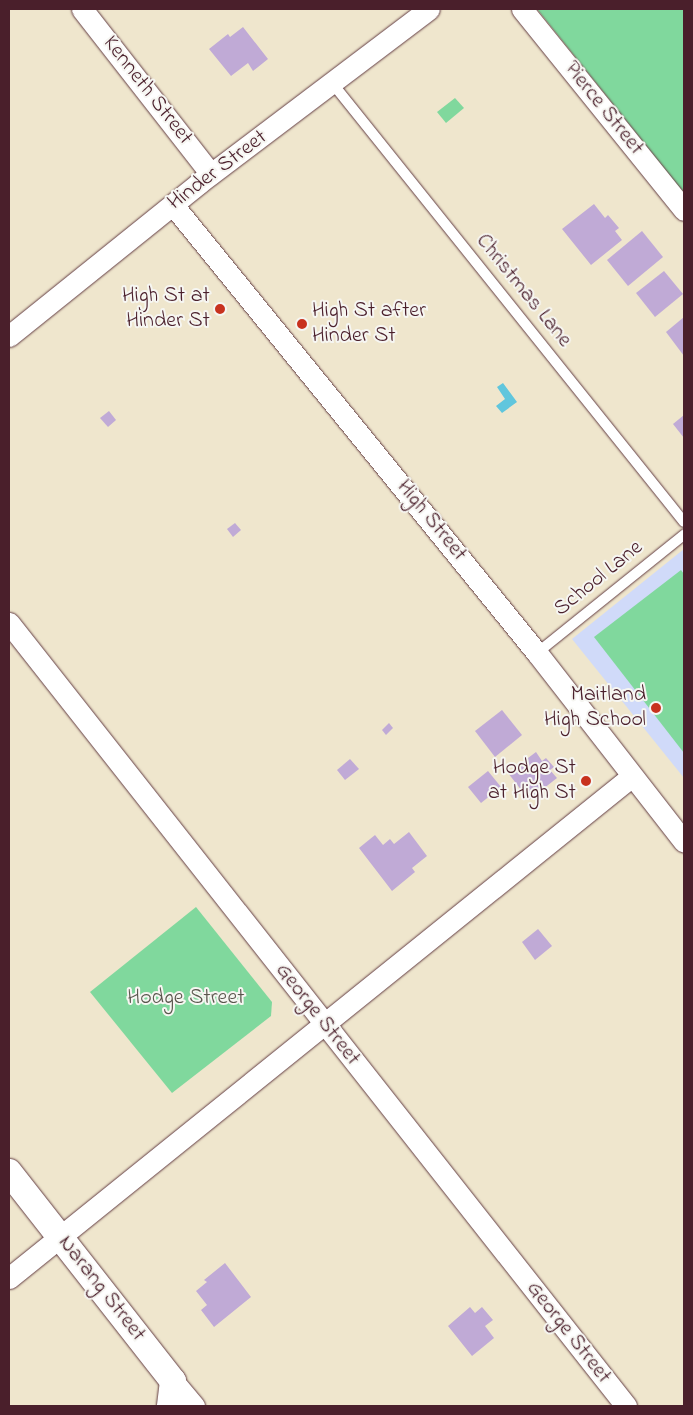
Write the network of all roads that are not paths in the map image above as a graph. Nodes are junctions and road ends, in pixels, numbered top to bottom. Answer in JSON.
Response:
{"nodes":[{"id":1,"x":82,"y":9,"type":"edge"},
{"id":2,"x":429,"y":9,"type":"edge"},
{"id":3,"x":522,"y":9,"type":"edge"},
{"id":4,"x":333,"y":84,"type":"junction"},
{"id":5,"x":211,"y":174,"type":"junction"},
{"id":6,"x":173,"y":205,"type":"junction"},
{"id":7,"x":684,"y":210,"type":"edge"},
{"id":8,"x":9,"y":336,"type":"edge"},
{"id":9,"x":684,"y":522,"type":"edge"},
{"id":10,"x":684,"y":535,"type":"edge"},
{"id":11,"x":9,"y":623,"type":"edge"},
{"id":12,"x":537,"y":653,"type":"junction"},
{"id":13,"x":632,"y":776,"type":"junction"},
{"id":14,"x":684,"y":842,"type":"edge"},
{"id":15,"x":323,"y":1023,"type":"junction"},
{"id":16,"x":9,"y":1172,"type":"edge"},
{"id":17,"x":60,"y":1236,"type":"junction"},
{"id":18,"x":9,"y":1278,"type":"edge"},
{"id":19,"x":171,"y":1394,"type":"edge"},
{"id":20,"x":194,"y":1406,"type":"edge"},
{"id":21,"x":626,"y":1406,"type":"edge"}],
"edges":[{"from":1,"to":5,"type":"street","name":"Kenneth Street"},
{"from":2,"to":4,"type":"street","name":"Hinder Street"},
{"from":3,"to":7,"type":"street","name":"Pierce Street"},
{"from":4,"to":5,"type":"street","name":"Hinder Street"},
{"from":4,"to":9,"type":"lane","name":"Christmas Lane"},
{"from":5,"to":6,"type":"street","name":"Hinder Street"},
{"from":6,"to":8,"type":"street","name":"Hinder Street"},
{"from":6,"to":12,"type":"street","name":"High Street"},
{"from":10,"to":12,"type":"lane","name":"School Lane"},
{"from":11,"to":15,"type":"street","name":"George Street"},
{"from":12,"to":13,"type":"street","name":"High Street"},
{"from":13,"to":14,"type":"street","name":"High Street"},
{"from":13,"to":15,"type":"street"},
{"from":15,"to":17,"type":"street"},
{"from":15,"to":21,"type":"street","name":"George Street"},
{"from":16,"to":17,"type":"street","name":"Narang Street"},
{"from":17,"to":18,"type":"street"},
{"from":17,"to":19,"type":"street","name":"Narang Street"},
{"from":19,"to":20,"type":"street","name":"Narang Street"}]}
